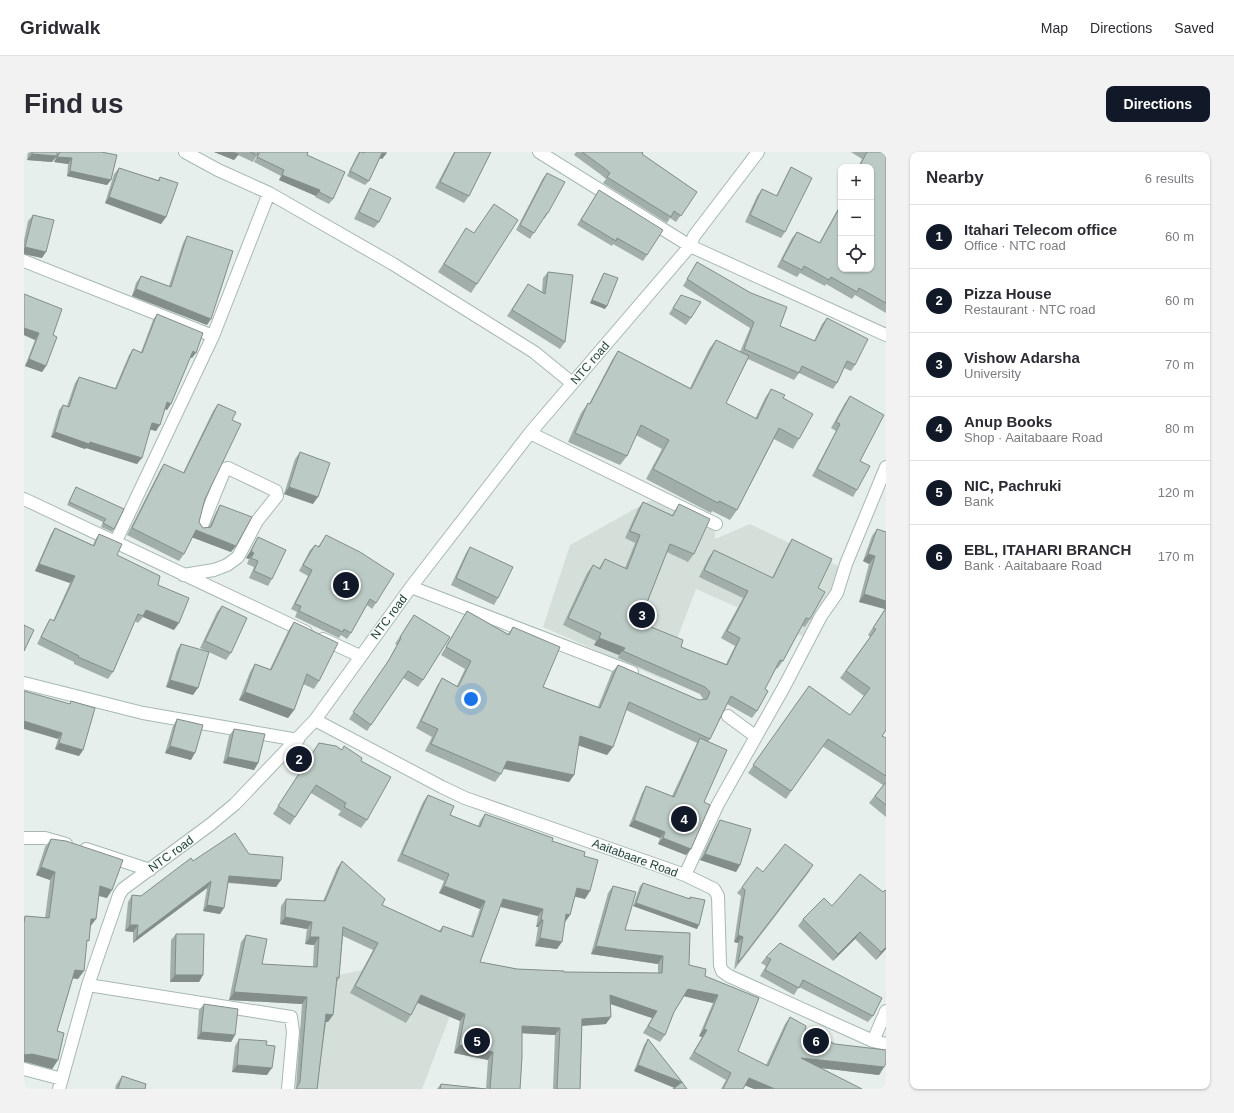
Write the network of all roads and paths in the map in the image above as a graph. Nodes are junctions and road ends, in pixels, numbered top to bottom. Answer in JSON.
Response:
{"nodes":[{"id":1,"x":185,"y":152,"type":"edge"},
{"id":2,"x":539,"y":152,"type":"edge"},
{"id":3,"x":758,"y":152,"type":"edge"},
{"id":4,"x":269,"y":193,"type":"junction"},
{"id":5,"x":690,"y":246,"type":"junction"},
{"id":6,"x":24,"y":261,"type":"edge"},
{"id":7,"x":886,"y":335,"type":"edge"},
{"id":8,"x":213,"y":336,"type":"junction"},
{"id":9,"x":572,"y":383,"type":"junction"},
{"id":10,"x":530,"y":434,"type":"junction"},
{"id":11,"x":886,"y":467,"type":"edge"},
{"id":12,"x":24,"y":499,"type":"edge"},
{"id":13,"x":716,"y":524,"type":"dead end"},
{"id":14,"x":200,"y":528,"type":"edge"},
{"id":15,"x":116,"y":541,"type":"junction"},
{"id":16,"x":183,"y":575,"type":"junction"},
{"id":17,"x":411,"y":587,"type":"junction"},
{"id":18,"x":360,"y":656,"type":"junction"},
{"id":19,"x":644,"y":677,"type":"edge"},
{"id":20,"x":24,"y":683,"type":"edge"},
{"id":21,"x":728,"y":716,"type":"edge"},
{"id":22,"x":315,"y":720,"type":"junction"},
{"id":23,"x":755,"y":736,"type":"junction"},
{"id":24,"x":298,"y":740,"type":"junction"},
{"id":25,"x":24,"y":838,"type":"edge"},
{"id":26,"x":150,"y":870,"type":"junction"},
{"id":27,"x":685,"y":875,"type":"junction"},
{"id":28,"x":88,"y":985,"type":"junction"},
{"id":29,"x":886,"y":1011,"type":"edge"},
{"id":30,"x":873,"y":1041,"type":"junction"},
{"id":31,"x":886,"y":1044,"type":"edge"},
{"id":32,"x":24,"y":1070,"type":"edge"},
{"id":33,"x":61,"y":1084,"type":"edge"},
{"id":34,"x":288,"y":1089,"type":"edge"}],
"edges":[{"from":1,"to":4,"type":"street"},
{"from":2,"to":5,"type":"street"},
{"from":3,"to":5,"type":"street","name":"NTC road"},
{"from":4,"to":8,"type":"street"},
{"from":4,"to":9,"type":"street"},
{"from":5,"to":7,"type":"street"},
{"from":5,"to":9,"type":"street","name":"NTC road"},
{"from":6,"to":8,"type":"street"},
{"from":8,"to":15,"type":"street"},
{"from":9,"to":10,"type":"street","name":"NTC road"},
{"from":10,"to":13,"type":"street"},
{"from":10,"to":17,"type":"street","name":"NTC road"},
{"from":11,"to":23,"type":"street"},
{"from":12,"to":15,"type":"street"},
{"from":14,"to":16,"type":"street"},
{"from":15,"to":16,"type":"street"},
{"from":16,"to":18,"type":"street"},
{"from":17,"to":18,"type":"street","name":"NTC road"},
{"from":17,"to":19,"type":"street"},
{"from":18,"to":22,"type":"street","name":"NTC road"},
{"from":20,"to":24,"type":"street"},
{"from":21,"to":23,"type":"street"},
{"from":22,"to":24,"type":"street","name":"NTC road"},
{"from":22,"to":27,"type":"street","name":"Aaitabaare Road"},
{"from":23,"to":27,"type":"street"},
{"from":24,"to":26,"type":"street","name":"NTC road"},
{"from":25,"to":26,"type":"street"},
{"from":26,"to":28,"type":"street","name":"NTC road"},
{"from":27,"to":30,"type":"street","name":"Aaitabaare Road"},
{"from":28,"to":33,"type":"street","name":"NTC road"},
{"from":28,"to":34,"type":"street"},
{"from":29,"to":30,"type":"street"},
{"from":30,"to":31,"type":"street","name":"Aaitabaare Road"},
{"from":32,"to":33,"type":"street"}]}
